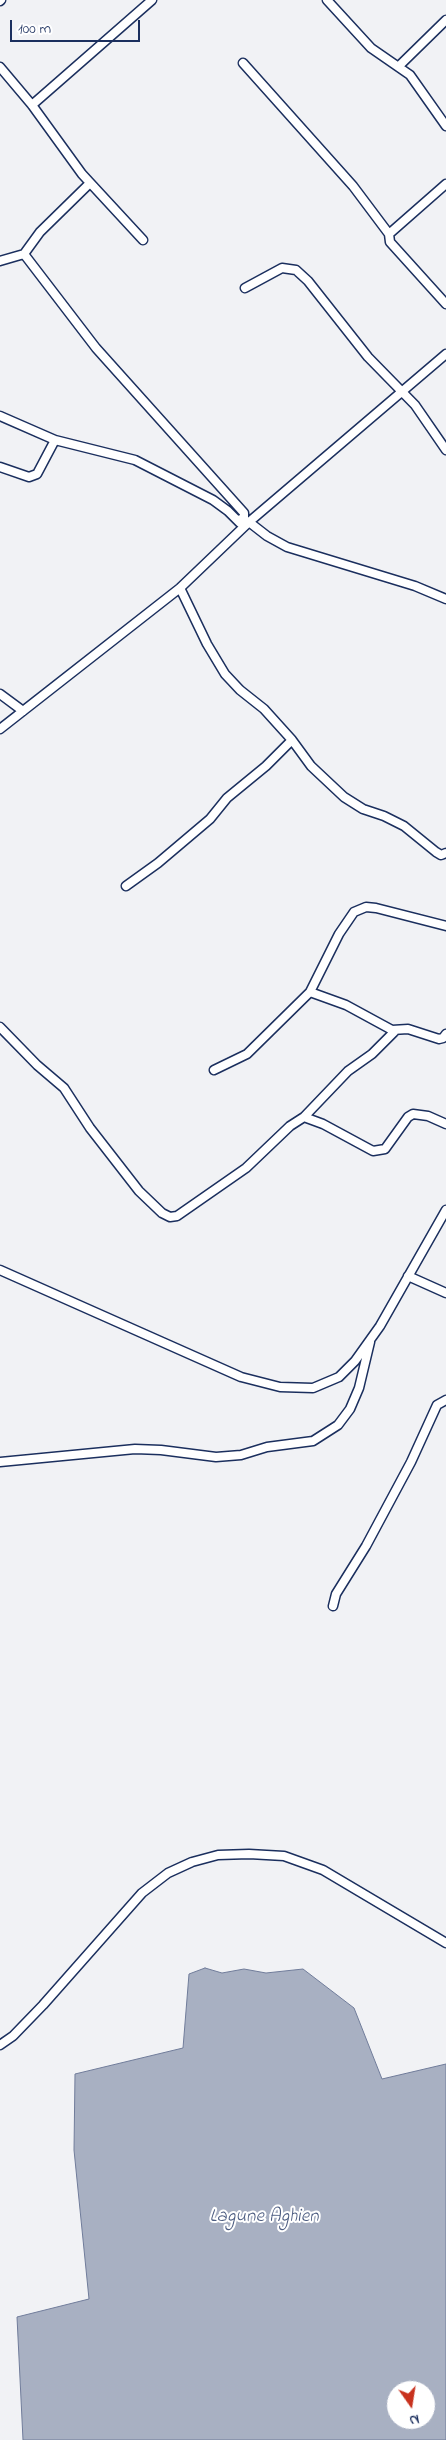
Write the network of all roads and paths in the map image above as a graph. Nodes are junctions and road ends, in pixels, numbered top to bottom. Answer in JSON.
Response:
{"nodes":[{"id":1,"x":152,"y":0,"type":"edge"},
{"id":2,"x":327,"y":0,"type":"edge"},
{"id":3,"x":446,"y":20,"type":"edge"},
{"id":4,"x":243,"y":63,"type":"dead end"},
{"id":5,"x":399,"y":66,"type":"junction"},
{"id":6,"x":0,"y":67,"type":"edge"},
{"id":7,"x":32,"y":105,"type":"junction"},
{"id":8,"x":446,"y":126,"type":"edge"},
{"id":9,"x":90,"y":183,"type":"junction"},
{"id":10,"x":446,"y":184,"type":"edge"},
{"id":11,"x":389,"y":234,"type":"junction"},
{"id":12,"x":143,"y":240,"type":"dead end"},
{"id":13,"x":24,"y":254,"type":"junction"},
{"id":14,"x":0,"y":261,"type":"edge"},
{"id":15,"x":245,"y":288,"type":"dead end"},
{"id":16,"x":446,"y":304,"type":"edge"},
{"id":17,"x":446,"y":354,"type":"edge"},
{"id":18,"x":402,"y":391,"type":"junction"},
{"id":19,"x":0,"y":416,"type":"edge"},
{"id":20,"x":55,"y":440,"type":"junction"},
{"id":21,"x":446,"y":450,"type":"edge"},
{"id":22,"x":0,"y":467,"type":"edge"},
{"id":23,"x":238,"y":520,"type":"junction"},
{"id":24,"x":247,"y":524,"type":"junction"},
{"id":25,"x":180,"y":588,"type":"junction"},
{"id":26,"x":446,"y":599,"type":"edge"},
{"id":27,"x":0,"y":694,"type":"edge"},
{"id":28,"x":23,"y":711,"type":"junction"},
{"id":29,"x":0,"y":730,"type":"edge"},
{"id":30,"x":292,"y":740,"type":"junction"},
{"id":31,"x":446,"y":853,"type":"edge"},
{"id":32,"x":126,"y":886,"type":"dead end"},
{"id":33,"x":446,"y":926,"type":"edge"},
{"id":34,"x":310,"y":992,"type":"junction"},
{"id":35,"x":0,"y":1027,"type":"edge"},
{"id":36,"x":396,"y":1030,"type":"junction"},
{"id":37,"x":446,"y":1034,"type":"edge"},
{"id":38,"x":214,"y":1070,"type":"dead end"},
{"id":39,"x":304,"y":1117,"type":"junction"},
{"id":40,"x":446,"y":1124,"type":"edge"},
{"id":41,"x":446,"y":1210,"type":"edge"},
{"id":42,"x":0,"y":1270,"type":"edge"},
{"id":43,"x":408,"y":1276,"type":"junction"},
{"id":44,"x":446,"y":1293,"type":"edge"},
{"id":45,"x":372,"y":1336,"type":"junction"},
{"id":46,"x":445,"y":1398,"type":"edge"},
{"id":47,"x":0,"y":1462,"type":"edge"},
{"id":48,"x":333,"y":1606,"type":"dead end"},
{"id":49,"x":446,"y":1943,"type":"edge"},
{"id":50,"x":0,"y":2045,"type":"edge"}],
"edges":[{"from":1,"to":7,"type":"street"},
{"from":2,"to":5,"type":"street"},
{"from":3,"to":5,"type":"street"},
{"from":4,"to":11,"type":"street"},
{"from":5,"to":8,"type":"street"},
{"from":6,"to":7,"type":"street"},
{"from":7,"to":9,"type":"street"},
{"from":9,"to":12,"type":"street"},
{"from":9,"to":13,"type":"street"},
{"from":10,"to":11,"type":"street"},
{"from":11,"to":16,"type":"street"},
{"from":13,"to":14,"type":"street"},
{"from":13,"to":23,"type":"street"},
{"from":15,"to":18,"type":"street"},
{"from":17,"to":18,"type":"street"},
{"from":18,"to":21,"type":"street"},
{"from":18,"to":24,"type":"street"},
{"from":19,"to":20,"type":"street"},
{"from":20,"to":22,"type":"street"},
{"from":20,"to":23,"type":"street"},
{"from":23,"to":24,"type":"street"},
{"from":24,"to":25,"type":"street"},
{"from":24,"to":26,"type":"street"},
{"from":25,"to":28,"type":"street"},
{"from":25,"to":30,"type":"street"},
{"from":27,"to":28,"type":"street"},
{"from":28,"to":29,"type":"street"},
{"from":30,"to":31,"type":"street"},
{"from":30,"to":32,"type":"street"},
{"from":33,"to":34,"type":"street"},
{"from":34,"to":36,"type":"street"},
{"from":34,"to":38,"type":"street"},
{"from":35,"to":39,"type":"street"},
{"from":36,"to":37,"type":"street"},
{"from":36,"to":39,"type":"street"},
{"from":39,"to":40,"type":"street"},
{"from":41,"to":43,"type":"street"},
{"from":42,"to":45,"type":"street"},
{"from":43,"to":44,"type":"street"},
{"from":43,"to":45,"type":"street"},
{"from":45,"to":47,"type":"street"},
{"from":46,"to":48,"type":"street"},
{"from":49,"to":50,"type":"street"}]}
